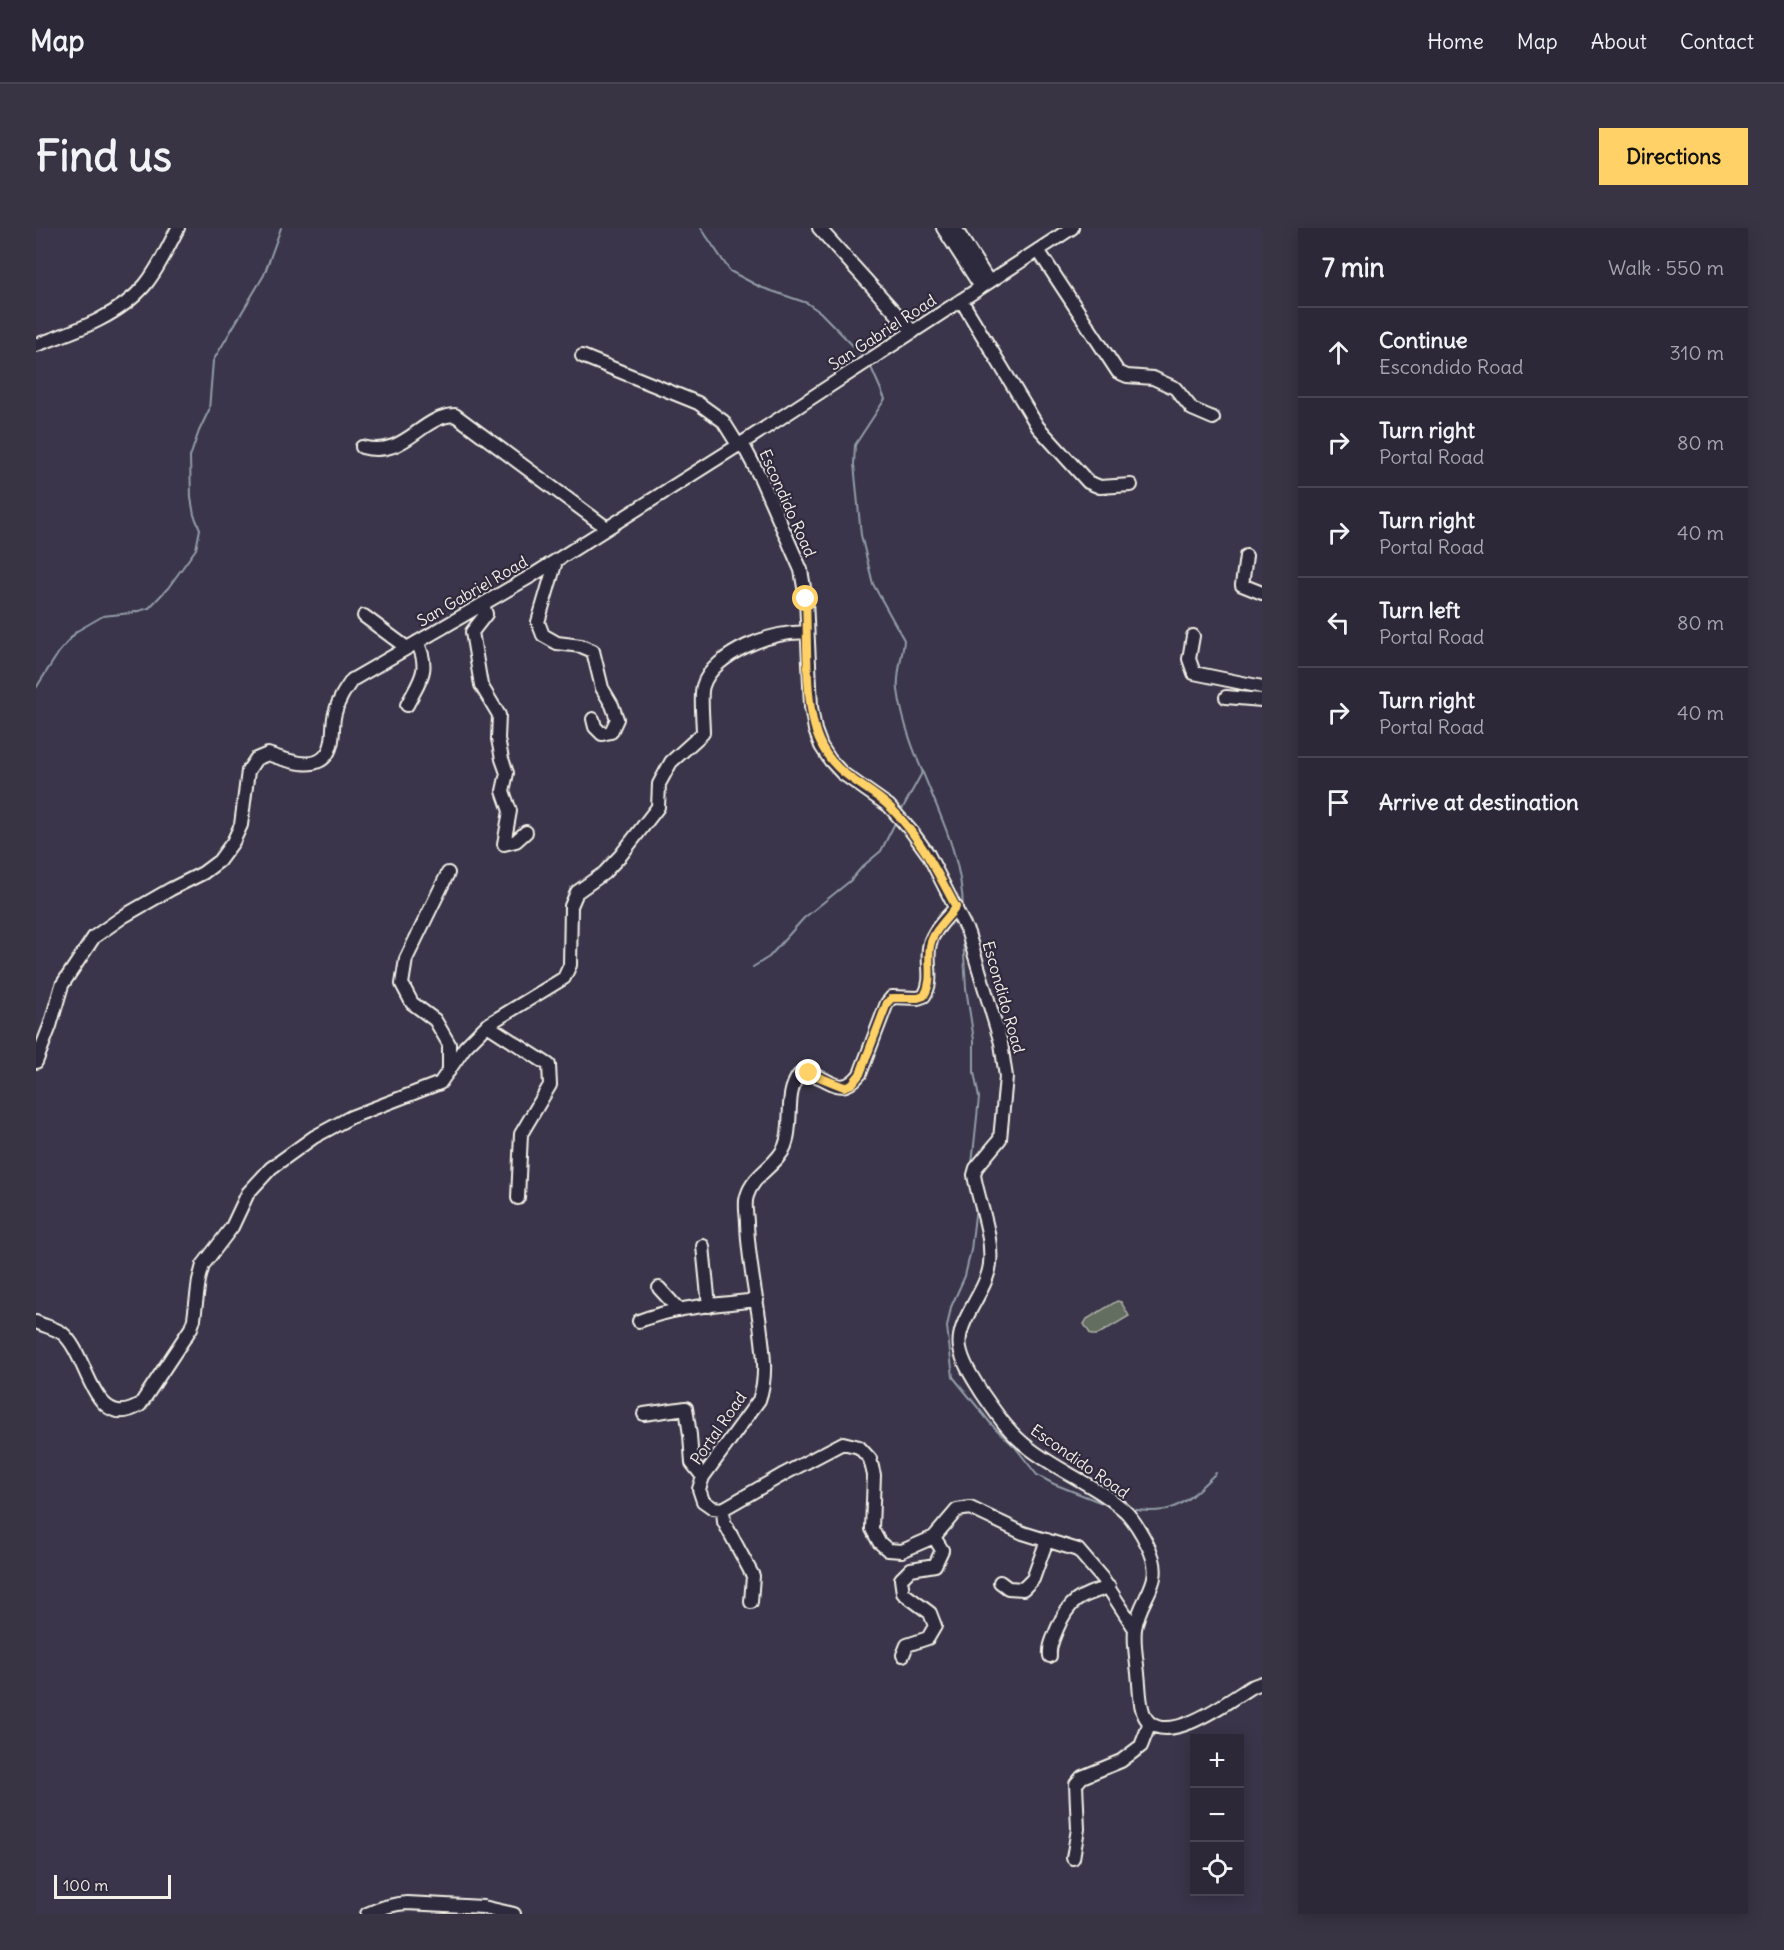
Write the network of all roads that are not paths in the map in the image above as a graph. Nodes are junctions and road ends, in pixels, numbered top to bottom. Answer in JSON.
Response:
{"nodes":[{"id":1,"x":178,"y":228,"type":"edge"},
{"id":2,"x":819,"y":228,"type":"edge"},
{"id":3,"x":943,"y":228,"type":"edge"},
{"id":4,"x":955,"y":228,"type":"edge"},
{"id":5,"x":1072,"y":228,"type":"edge"},
{"id":6,"x":1038,"y":250,"type":"junction"},
{"id":7,"x":985,"y":285,"type":"junction"},
{"id":8,"x":961,"y":300,"type":"junction"},
{"id":9,"x":913,"y":332,"type":"junction"},
{"id":10,"x":36,"y":345,"type":"edge"},
{"id":11,"x":582,"y":356,"type":"dead end"},
{"id":12,"x":1213,"y":418,"type":"dead end"},
{"id":13,"x":740,"y":444,"type":"junction"},
{"id":14,"x":362,"y":447,"type":"dead end"},
{"id":15,"x":1131,"y":485,"type":"dead end"},
{"id":16,"x":607,"y":528,"type":"junction"},
{"id":17,"x":1246,"y":556,"type":"dead end"},
{"id":18,"x":556,"y":561,"type":"junction"},
{"id":19,"x":1262,"y":593,"type":"edge"},
{"id":20,"x":483,"y":605,"type":"junction"},
{"id":21,"x":364,"y":616,"type":"dead end"},
{"id":22,"x":807,"y":633,"type":"junction"},
{"id":23,"x":1193,"y":636,"type":"dead end"},
{"id":24,"x":412,"y":645,"type":"junction"},
{"id":25,"x":1262,"y":687,"type":"edge"},
{"id":26,"x":1226,"y":697,"type":"dead end"},
{"id":27,"x":1262,"y":700,"type":"edge"},
{"id":28,"x":407,"y":705,"type":"dead end"},
{"id":29,"x":593,"y":718,"type":"dead end"},
{"id":30,"x":526,"y":832,"type":"dead end"},
{"id":31,"x":448,"y":873,"type":"dead end"},
{"id":32,"x":956,"y":907,"type":"junction"},
{"id":33,"x":487,"y":1025,"type":"junction"},
{"id":34,"x":36,"y":1062,"type":"edge"},
{"id":35,"x":449,"y":1071,"type":"junction"},
{"id":36,"x":518,"y":1198,"type":"dead end"},
{"id":37,"x":703,"y":1246,"type":"dead end"},
{"id":38,"x":660,"y":1288,"type":"dead end"},
{"id":39,"x":757,"y":1300,"type":"junction"},
{"id":40,"x":709,"y":1306,"type":"junction"},
{"id":41,"x":679,"y":1310,"type":"junction"},
{"id":42,"x":639,"y":1321,"type":"dead end"},
{"id":43,"x":36,"y":1322,"type":"edge"},
{"id":44,"x":644,"y":1414,"type":"dead end"},
{"id":45,"x":703,"y":1477,"type":"junction"},
{"id":46,"x":723,"y":1509,"type":"junction"},
{"id":47,"x":934,"y":1537,"type":"junction"},
{"id":48,"x":1047,"y":1540,"type":"junction"},
{"id":49,"x":1000,"y":1582,"type":"dead end"},
{"id":50,"x":1109,"y":1587,"type":"junction"},
{"id":51,"x":751,"y":1602,"type":"dead end"},
{"id":52,"x":1135,"y":1629,"type":"junction"},
{"id":53,"x":903,"y":1655,"type":"dead end"},
{"id":54,"x":1050,"y":1656,"type":"dead end"},
{"id":55,"x":1262,"y":1683,"type":"edge"},
{"id":56,"x":1149,"y":1723,"type":"junction"},
{"id":57,"x":1073,"y":1858,"type":"dead end"},
{"id":58,"x":367,"y":1914,"type":"edge"},
{"id":59,"x":514,"y":1914,"type":"edge"}],
"edges":[{"from":1,"to":10,"type":"street"},
{"from":2,"to":9,"type":"street"},
{"from":3,"to":7,"type":"street"},
{"from":4,"to":7,"type":"street"},
{"from":5,"to":6,"type":"street","name":"San Gabriel Road"},
{"from":6,"to":7,"type":"street","name":"San Gabriel Road"},
{"from":6,"to":12,"type":"street"},
{"from":7,"to":8,"type":"street","name":"San Gabriel Road"},
{"from":8,"to":9,"type":"street","name":"San Gabriel Road"},
{"from":8,"to":15,"type":"street"},
{"from":9,"to":13,"type":"street","name":"San Gabriel Road"},
{"from":11,"to":13,"type":"street","name":"Escondido Road"},
{"from":13,"to":16,"type":"street","name":"San Gabriel Road"},
{"from":13,"to":22,"type":"street","name":"Escondido Road"},
{"from":14,"to":16,"type":"street"},
{"from":16,"to":18,"type":"street","name":"San Gabriel Road"},
{"from":17,"to":19,"type":"street"},
{"from":18,"to":20,"type":"street","name":"San Gabriel Road"},
{"from":18,"to":29,"type":"street"},
{"from":20,"to":24,"type":"street","name":"San Gabriel Road"},
{"from":20,"to":30,"type":"street"},
{"from":21,"to":24,"type":"street"},
{"from":22,"to":32,"type":"street","name":"Escondido Road"},
{"from":22,"to":33,"type":"street"},
{"from":23,"to":25,"type":"street"},
{"from":24,"to":28,"type":"street"},
{"from":24,"to":34,"type":"street","name":"San Gabriel Road"},
{"from":26,"to":27,"type":"street"},
{"from":31,"to":35,"type":"street"},
{"from":32,"to":39,"type":"street","name":"Portal Road"},
{"from":32,"to":52,"type":"street","name":"Escondido Road"},
{"from":33,"to":35,"type":"street"},
{"from":33,"to":36,"type":"street"},
{"from":35,"to":43,"type":"street"},
{"from":37,"to":40,"type":"street"},
{"from":38,"to":41,"type":"street"},
{"from":39,"to":40,"type":"street"},
{"from":39,"to":45,"type":"street","name":"Portal Road"},
{"from":40,"to":41,"type":"street"},
{"from":41,"to":42,"type":"street"},
{"from":44,"to":45,"type":"street"},
{"from":45,"to":46,"type":"street","name":"Portal Road"},
{"from":46,"to":47,"type":"street"},
{"from":46,"to":51,"type":"street"},
{"from":47,"to":48,"type":"street"},
{"from":47,"to":53,"type":"street"},
{"from":48,"to":49,"type":"street"},
{"from":48,"to":50,"type":"street"},
{"from":50,"to":52,"type":"street"},
{"from":50,"to":54,"type":"street"},
{"from":52,"to":56,"type":"street","name":"Escondido Road"},
{"from":55,"to":56,"type":"street"},
{"from":56,"to":57,"type":"street"},
{"from":58,"to":59,"type":"street"}]}
